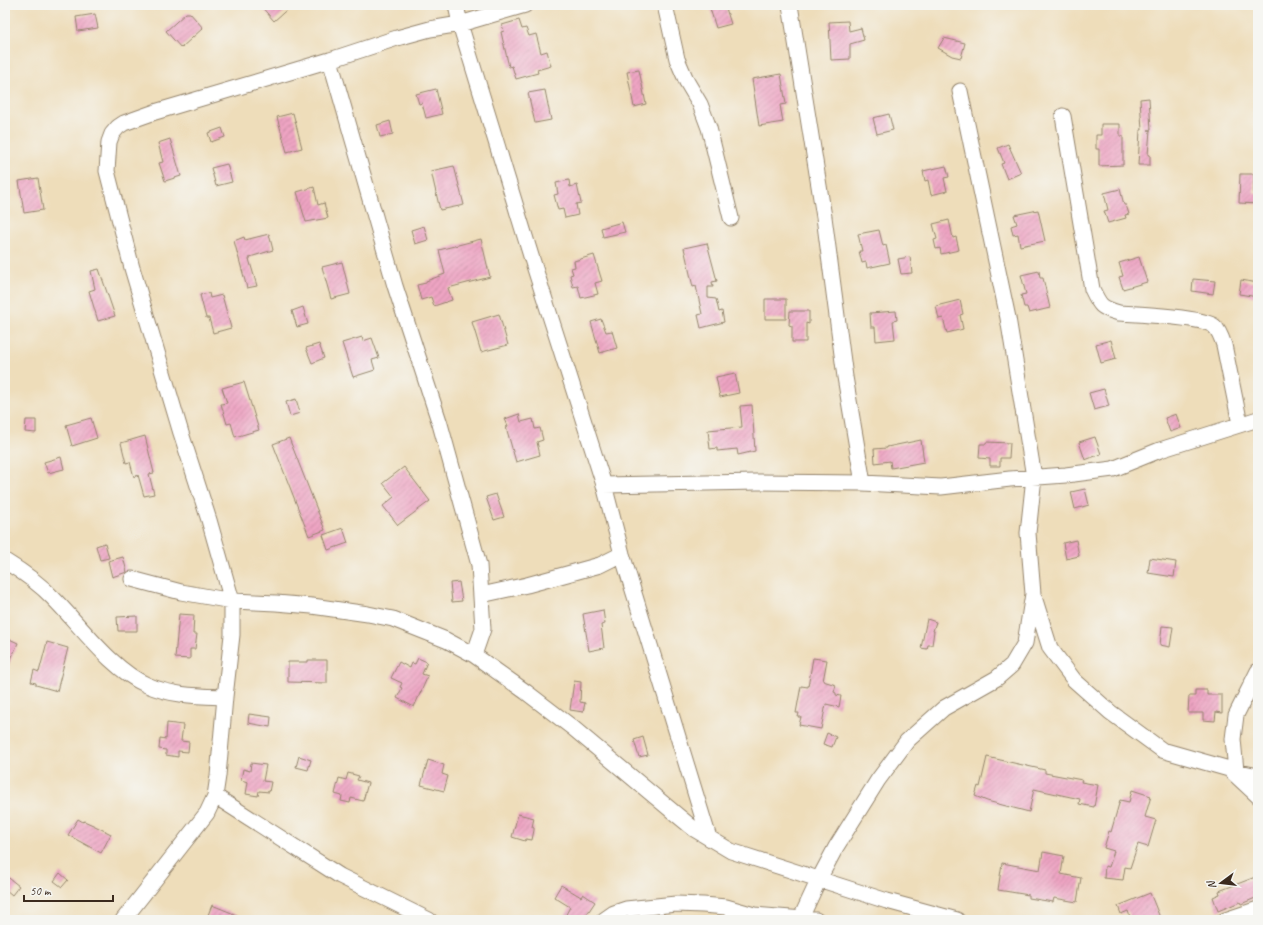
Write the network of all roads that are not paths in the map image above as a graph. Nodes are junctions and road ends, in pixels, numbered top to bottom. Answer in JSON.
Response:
{"nodes":[{"id":1,"x":456,"y":5,"type":"edge"},
{"id":2,"x":525,"y":5,"type":"edge"},
{"id":3,"x":665,"y":5,"type":"edge"},
{"id":4,"x":790,"y":5,"type":"edge"},
{"id":5,"x":460,"y":24,"type":"junction"},
{"id":6,"x":330,"y":60,"type":"junction"},
{"id":7,"x":960,"y":91,"type":"dead end"},
{"id":8,"x":1063,"y":116,"type":"dead end"},
{"id":9,"x":731,"y":218,"type":"dead end"},
{"id":10,"x":1258,"y":419,"type":"edge"},
{"id":11,"x":1240,"y":424,"type":"junction"},
{"id":12,"x":1034,"y":477,"type":"junction"},
{"id":13,"x":863,"y":483,"type":"junction"},
{"id":14,"x":604,"y":486,"type":"junction"},
{"id":15,"x":622,"y":554,"type":"junction"},
{"id":16,"x":5,"y":561,"type":"edge"},
{"id":17,"x":132,"y":579,"type":"dead end"},
{"id":18,"x":1033,"y":594,"type":"junction"},
{"id":19,"x":481,"y":595,"type":"junction"},
{"id":20,"x":232,"y":601,"type":"junction"},
{"id":21,"x":474,"y":655,"type":"junction"},
{"id":22,"x":1258,"y":671,"type":"edge"},
{"id":23,"x":225,"y":697,"type":"junction"},
{"id":24,"x":1232,"y":770,"type":"junction"},
{"id":25,"x":1258,"y":776,"type":"edge"},
{"id":26,"x":215,"y":796,"type":"junction"},
{"id":27,"x":1258,"y":796,"type":"edge"},
{"id":28,"x":709,"y":838,"type":"junction"},
{"id":29,"x":819,"y":879,"type":"junction"},
{"id":30,"x":1258,"y":909,"type":"edge"},
{"id":31,"x":123,"y":920,"type":"edge"},
{"id":32,"x":429,"y":920,"type":"edge"},
{"id":33,"x":604,"y":920,"type":"edge"},
{"id":34,"x":800,"y":920,"type":"edge"},
{"id":35,"x":816,"y":920,"type":"edge"},
{"id":36,"x":957,"y":920,"type":"edge"},
{"id":37,"x":1226,"y":920,"type":"edge"}],
"edges":[{"from":1,"to":5,"type":"street"},
{"from":2,"to":5,"type":"street"},
{"from":3,"to":9,"type":"street"},
{"from":4,"to":13,"type":"street"},
{"from":5,"to":6,"type":"street"},
{"from":5,"to":14,"type":"street"},
{"from":6,"to":19,"type":"street"},
{"from":6,"to":20,"type":"street"},
{"from":7,"to":12,"type":"street"},
{"from":8,"to":11,"type":"street"},
{"from":10,"to":11,"type":"street"},
{"from":11,"to":12,"type":"street"},
{"from":12,"to":13,"type":"street"},
{"from":12,"to":18,"type":"street"},
{"from":13,"to":14,"type":"street"},
{"from":14,"to":15,"type":"street"},
{"from":15,"to":19,"type":"street"},
{"from":15,"to":28,"type":"street"},
{"from":16,"to":23,"type":"street"},
{"from":17,"to":20,"type":"street"},
{"from":18,"to":24,"type":"street"},
{"from":18,"to":29,"type":"street"},
{"from":19,"to":21,"type":"street"},
{"from":20,"to":21,"type":"street"},
{"from":20,"to":23,"type":"street"},
{"from":21,"to":28,"type":"street"},
{"from":22,"to":24,"type":"street"},
{"from":23,"to":26,"type":"street"},
{"from":24,"to":25,"type":"street"},
{"from":24,"to":27,"type":"street"},
{"from":26,"to":31,"type":"street"},
{"from":26,"to":32,"type":"street"},
{"from":28,"to":29,"type":"street"},
{"from":29,"to":34,"type":"street"},
{"from":29,"to":36,"type":"street"},
{"from":30,"to":37,"type":"street"},
{"from":33,"to":34,"type":"street"},
{"from":34,"to":35,"type":"street"}]}
